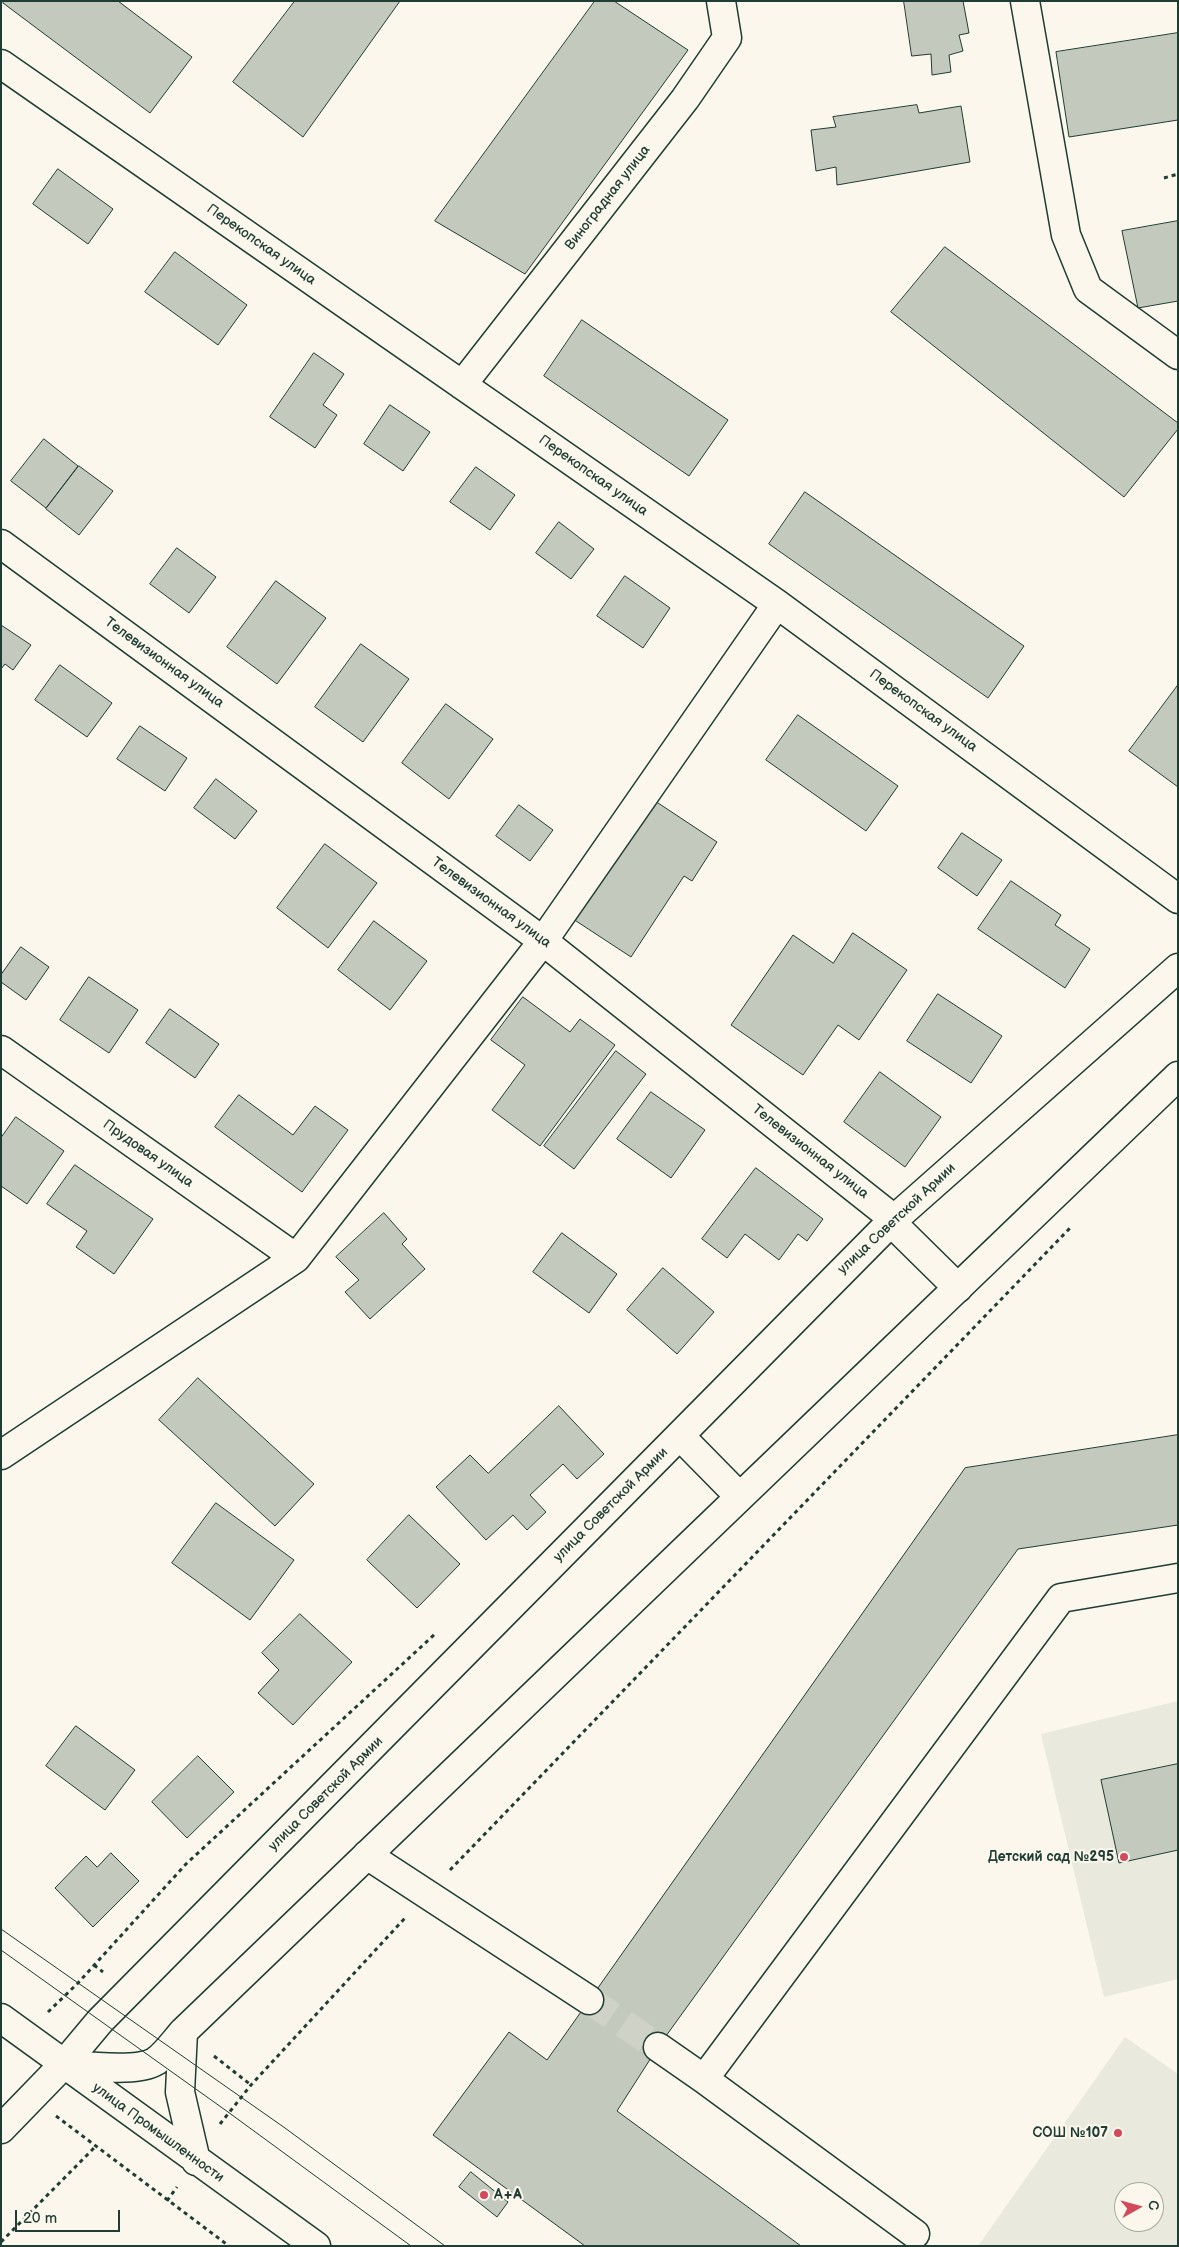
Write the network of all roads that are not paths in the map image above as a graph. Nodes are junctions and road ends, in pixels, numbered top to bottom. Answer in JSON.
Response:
{"nodes":[{"id":1,"x":721,"y":1,"type":"edge"},
{"id":2,"x":1025,"y":1,"type":"edge"},
{"id":3,"x":1,"y":64,"type":"edge"},
{"id":4,"x":1178,"y":355,"type":"edge"},
{"id":5,"x":462,"y":384,"type":"junction"},
{"id":6,"x":1,"y":544,"type":"edge"},
{"id":7,"x":777,"y":604,"type":"junction"},
{"id":8,"x":1178,"y":899,"type":"edge"},
{"id":9,"x":543,"y":941,"type":"junction"},
{"id":10,"x":1178,"y":968,"type":"edge"},
{"id":11,"x":1,"y":1050,"type":"edge"},
{"id":12,"x":1178,"y":1076,"type":"edge"},
{"id":13,"x":891,"y":1222,"type":"junction"},
{"id":14,"x":296,"y":1258,"type":"junction"},
{"id":15,"x":958,"y":1288,"type":"junction"},
{"id":16,"x":680,"y":1436,"type":"junction"},
{"id":17,"x":1,"y":1455,"type":"edge"},
{"id":18,"x":739,"y":1496,"type":"junction"},
{"id":19,"x":1178,"y":1578,"type":"edge"},
{"id":20,"x":367,"y":1855,"type":"junction"},
{"id":21,"x":589,"y":2000,"type":"tunnel mouth"},
{"id":22,"x":1,"y":2018,"type":"edge"},
{"id":23,"x":183,"y":2032,"type":"junction"},
{"id":24,"x":658,"y":2047,"type":"tunnel mouth"},
{"id":25,"x":64,"y":2064,"type":"junction"},
{"id":26,"x":704,"y":2080,"type":"junction"},
{"id":27,"x":1,"y":2129,"type":"edge"},
{"id":28,"x":196,"y":2160,"type":"junction"},
{"id":29,"x":915,"y":2234,"type":"dead end"},
{"id":30,"x":316,"y":2246,"type":"edge"}],
"edges":[{"from":1,"to":5,"type":"street","name":"Виноградная улица"},
{"from":2,"to":4,"type":"street"},
{"from":3,"to":5,"type":"street","name":"Перекопская улица"},
{"from":5,"to":7,"type":"street","name":"Перекопская улица"},
{"from":6,"to":9,"type":"street","name":"Телевизионная улица"},
{"from":7,"to":8,"type":"street","name":"Перекопская улица"},
{"from":7,"to":9,"type":"street"},
{"from":9,"to":13,"type":"street","name":"Телевизионная улица"},
{"from":9,"to":14,"type":"street"},
{"from":10,"to":13,"type":"street","name":"улица Советской Армии"},
{"from":11,"to":14,"type":"street","name":"Прудовая улица"},
{"from":12,"to":15,"type":"street"},
{"from":13,"to":15,"type":"street","name":"Телевизионная улица"},
{"from":13,"to":16,"type":"street","name":"улица Советской Армии"},
{"from":14,"to":17,"type":"street"},
{"from":15,"to":18,"type":"street"},
{"from":16,"to":18,"type":"street"},
{"from":16,"to":25,"type":"street","name":"улица Советской Армии"},
{"from":18,"to":20,"type":"street"},
{"from":19,"to":26,"type":"street"},
{"from":20,"to":21,"type":"street"},
{"from":20,"to":23,"type":"street"},
{"from":22,"to":25,"type":"street","name":"улица Промышленности"},
{"from":23,"to":25,"type":"street"},
{"from":23,"to":28,"type":"street"},
{"from":24,"to":26,"type":"street"},
{"from":25,"to":27,"type":"street","name":"улица Советской Армии"},
{"from":25,"to":28,"type":"street","name":"улица Промышленности"},
{"from":26,"to":29,"type":"street"},
{"from":28,"to":30,"type":"street","name":"улица Промышленности"}]}
